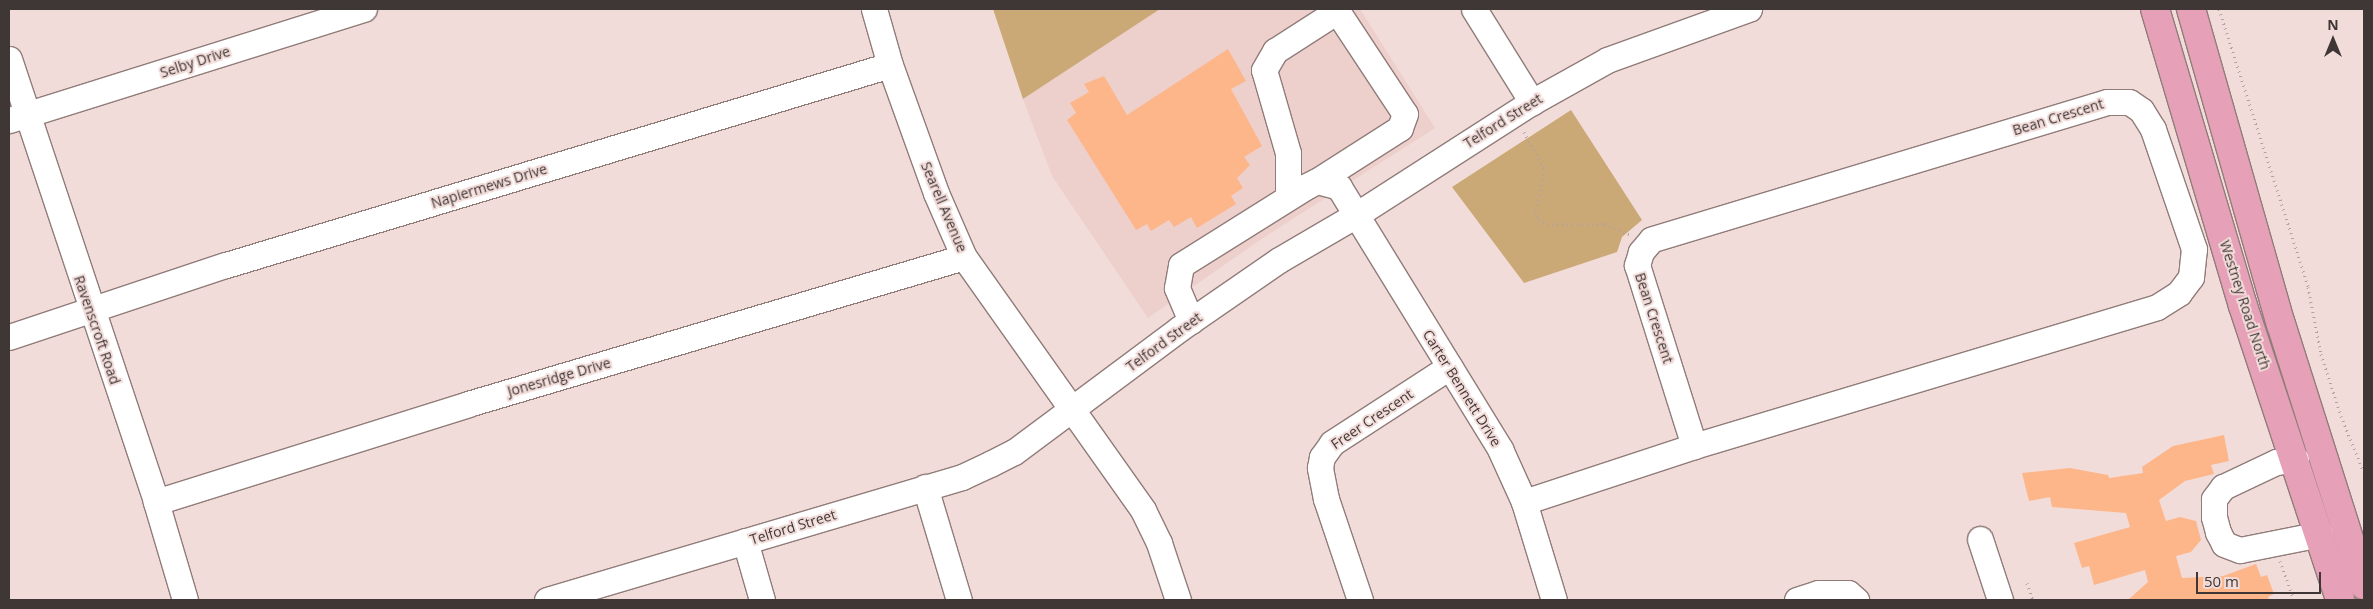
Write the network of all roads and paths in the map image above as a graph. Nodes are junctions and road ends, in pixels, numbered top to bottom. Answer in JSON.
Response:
{"nodes":[{"id":1,"x":364,"y":9,"type":"edge"},
{"id":2,"x":874,"y":9,"type":"edge"},
{"id":3,"x":1474,"y":9,"type":"edge"},
{"id":4,"x":1749,"y":9,"type":"edge"},
{"id":5,"x":2154,"y":9,"type":"edge"},
{"id":6,"x":2191,"y":9,"type":"edge"},
{"id":7,"x":2219,"y":9,"type":"edge"},
{"id":8,"x":9,"y":60,"type":"edge"},
{"id":9,"x":890,"y":66,"type":"junction"},
{"id":10,"x":1532,"y":102,"type":"junction"},
{"id":11,"x":17,"y":117,"type":"edge"},
{"id":12,"x":1524,"y":132,"type":"dead end"},
{"id":13,"x":1317,"y":181,"type":"junction"},
{"id":14,"x":1288,"y":196,"type":"junction"},
{"id":15,"x":1356,"y":215,"type":"junction"},
{"id":16,"x":1646,"y":246,"type":"junction"},
{"id":17,"x":964,"y":257,"type":"junction"},
{"id":18,"x":91,"y":312,"type":"junction"},
{"id":19,"x":1191,"y":321,"type":"junction"},
{"id":20,"x":9,"y":337,"type":"edge"},
{"id":21,"x":1449,"y":367,"type":"junction"},
{"id":22,"x":1072,"y":410,"type":"junction"},
{"id":23,"x":1694,"y":446,"type":"junction"},
{"id":24,"x":2296,"y":459,"type":"junction"},
{"id":25,"x":2364,"y":473,"type":"edge"},
{"id":26,"x":925,"y":487,"type":"junction"},
{"id":27,"x":156,"y":502,"type":"junction"},
{"id":28,"x":1524,"y":502,"type":"junction"},
{"id":29,"x":2320,"y":534,"type":"junction"},
{"id":30,"x":1980,"y":539,"type":"dead end"},
{"id":31,"x":745,"y":541,"type":"junction"},
{"id":32,"x":2273,"y":542,"type":"junction"},
{"id":33,"x":2027,"y":583,"type":"dead end"},
{"id":34,"x":2364,"y":585,"type":"edge"},
{"id":35,"x":185,"y":600,"type":"edge"},
{"id":36,"x":547,"y":600,"type":"edge"},
{"id":37,"x":762,"y":600,"type":"edge"},
{"id":38,"x":959,"y":600,"type":"edge"},
{"id":39,"x":1178,"y":600,"type":"edge"},
{"id":40,"x":1360,"y":600,"type":"edge"},
{"id":41,"x":1554,"y":600,"type":"edge"},
{"id":42,"x":1797,"y":600,"type":"edge"},
{"id":43,"x":1856,"y":600,"type":"edge"},
{"id":44,"x":2000,"y":600,"type":"edge"},
{"id":45,"x":2033,"y":600,"type":"edge"},
{"id":46,"x":2294,"y":600,"type":"edge"},
{"id":47,"x":2340,"y":600,"type":"edge"}],
"edges":[{"from":1,"to":11,"type":"street","name":"Selby Drive"},
{"from":2,"to":9,"type":"street","name":"Searell Avenue"},
{"from":3,"to":10,"type":"street"},
{"from":4,"to":10,"type":"street","name":"Telford Street"},
{"from":5,"to":24,"type":"main road","name":"Westney Road North"},
{"from":6,"to":34,"type":"main road","name":"Westney Road North"},
{"from":7,"to":25,"type":"path"},
{"from":8,"to":11,"type":"street","name":"Ravenscroft Road"},
{"from":9,"to":17,"type":"street","name":"Searell Avenue"},
{"from":9,"to":18,"type":"street","name":"Napiermews Drive"},
{"from":10,"to":15,"type":"street","name":"Telford Street"},
{"from":11,"to":18,"type":"street","name":"Ravenscroft Road"},
{"from":12,"to":16,"type":"path"},
{"from":13,"to":14,"type":"street"},
{"from":13,"to":14,"type":"street"},
{"from":13,"to":15,"type":"street","name":"Carter Bennett Drive"},
{"from":14,"to":19,"type":"street"},
{"from":15,"to":19,"type":"street","name":"Telford Street"},
{"from":15,"to":21,"type":"street","name":"Carter Bennett Drive"},
{"from":16,"to":23,"type":"street","name":"Bean Crescent"},
{"from":16,"to":23,"type":"street","name":"Bean Crescent"},
{"from":17,"to":22,"type":"street","name":"Searell Avenue"},
{"from":17,"to":27,"type":"street","name":"Jonesridge Drive"},
{"from":18,"to":20,"type":"street","name":"Napiermews Drive"},
{"from":18,"to":27,"type":"street","name":"Ravenscroft Road"},
{"from":19,"to":22,"type":"street","name":"Telford Street"},
{"from":21,"to":28,"type":"street","name":"Carter Bennett Drive"},
{"from":21,"to":40,"type":"street","name":"Freer Crescent"},
{"from":22,"to":26,"type":"street","name":"Telford Street"},
{"from":22,"to":39,"type":"street","name":"Searell Avenue"},
{"from":23,"to":28,"type":"street","name":"Bean Crescent"},
{"from":24,"to":29,"type":"main road","name":"Westney Road North"},
{"from":24,"to":32,"type":"street"},
{"from":26,"to":31,"type":"street","name":"Telford Street"},
{"from":26,"to":38,"type":"street"},
{"from":27,"to":35,"type":"street","name":"Ravenscroft Road"},
{"from":28,"to":41,"type":"street","name":"Carter Bennett Drive"},
{"from":29,"to":32,"type":"street"},
{"from":29,"to":47,"type":"main road","name":"Westney Road North"},
{"from":30,"to":44,"type":"street"},
{"from":31,"to":36,"type":"street","name":"Telford Street"},
{"from":31,"to":37,"type":"street"},
{"from":32,"to":46,"type":"path"},
{"from":33,"to":45,"type":"path"},
{"from":42,"to":43,"type":"street"}]}
